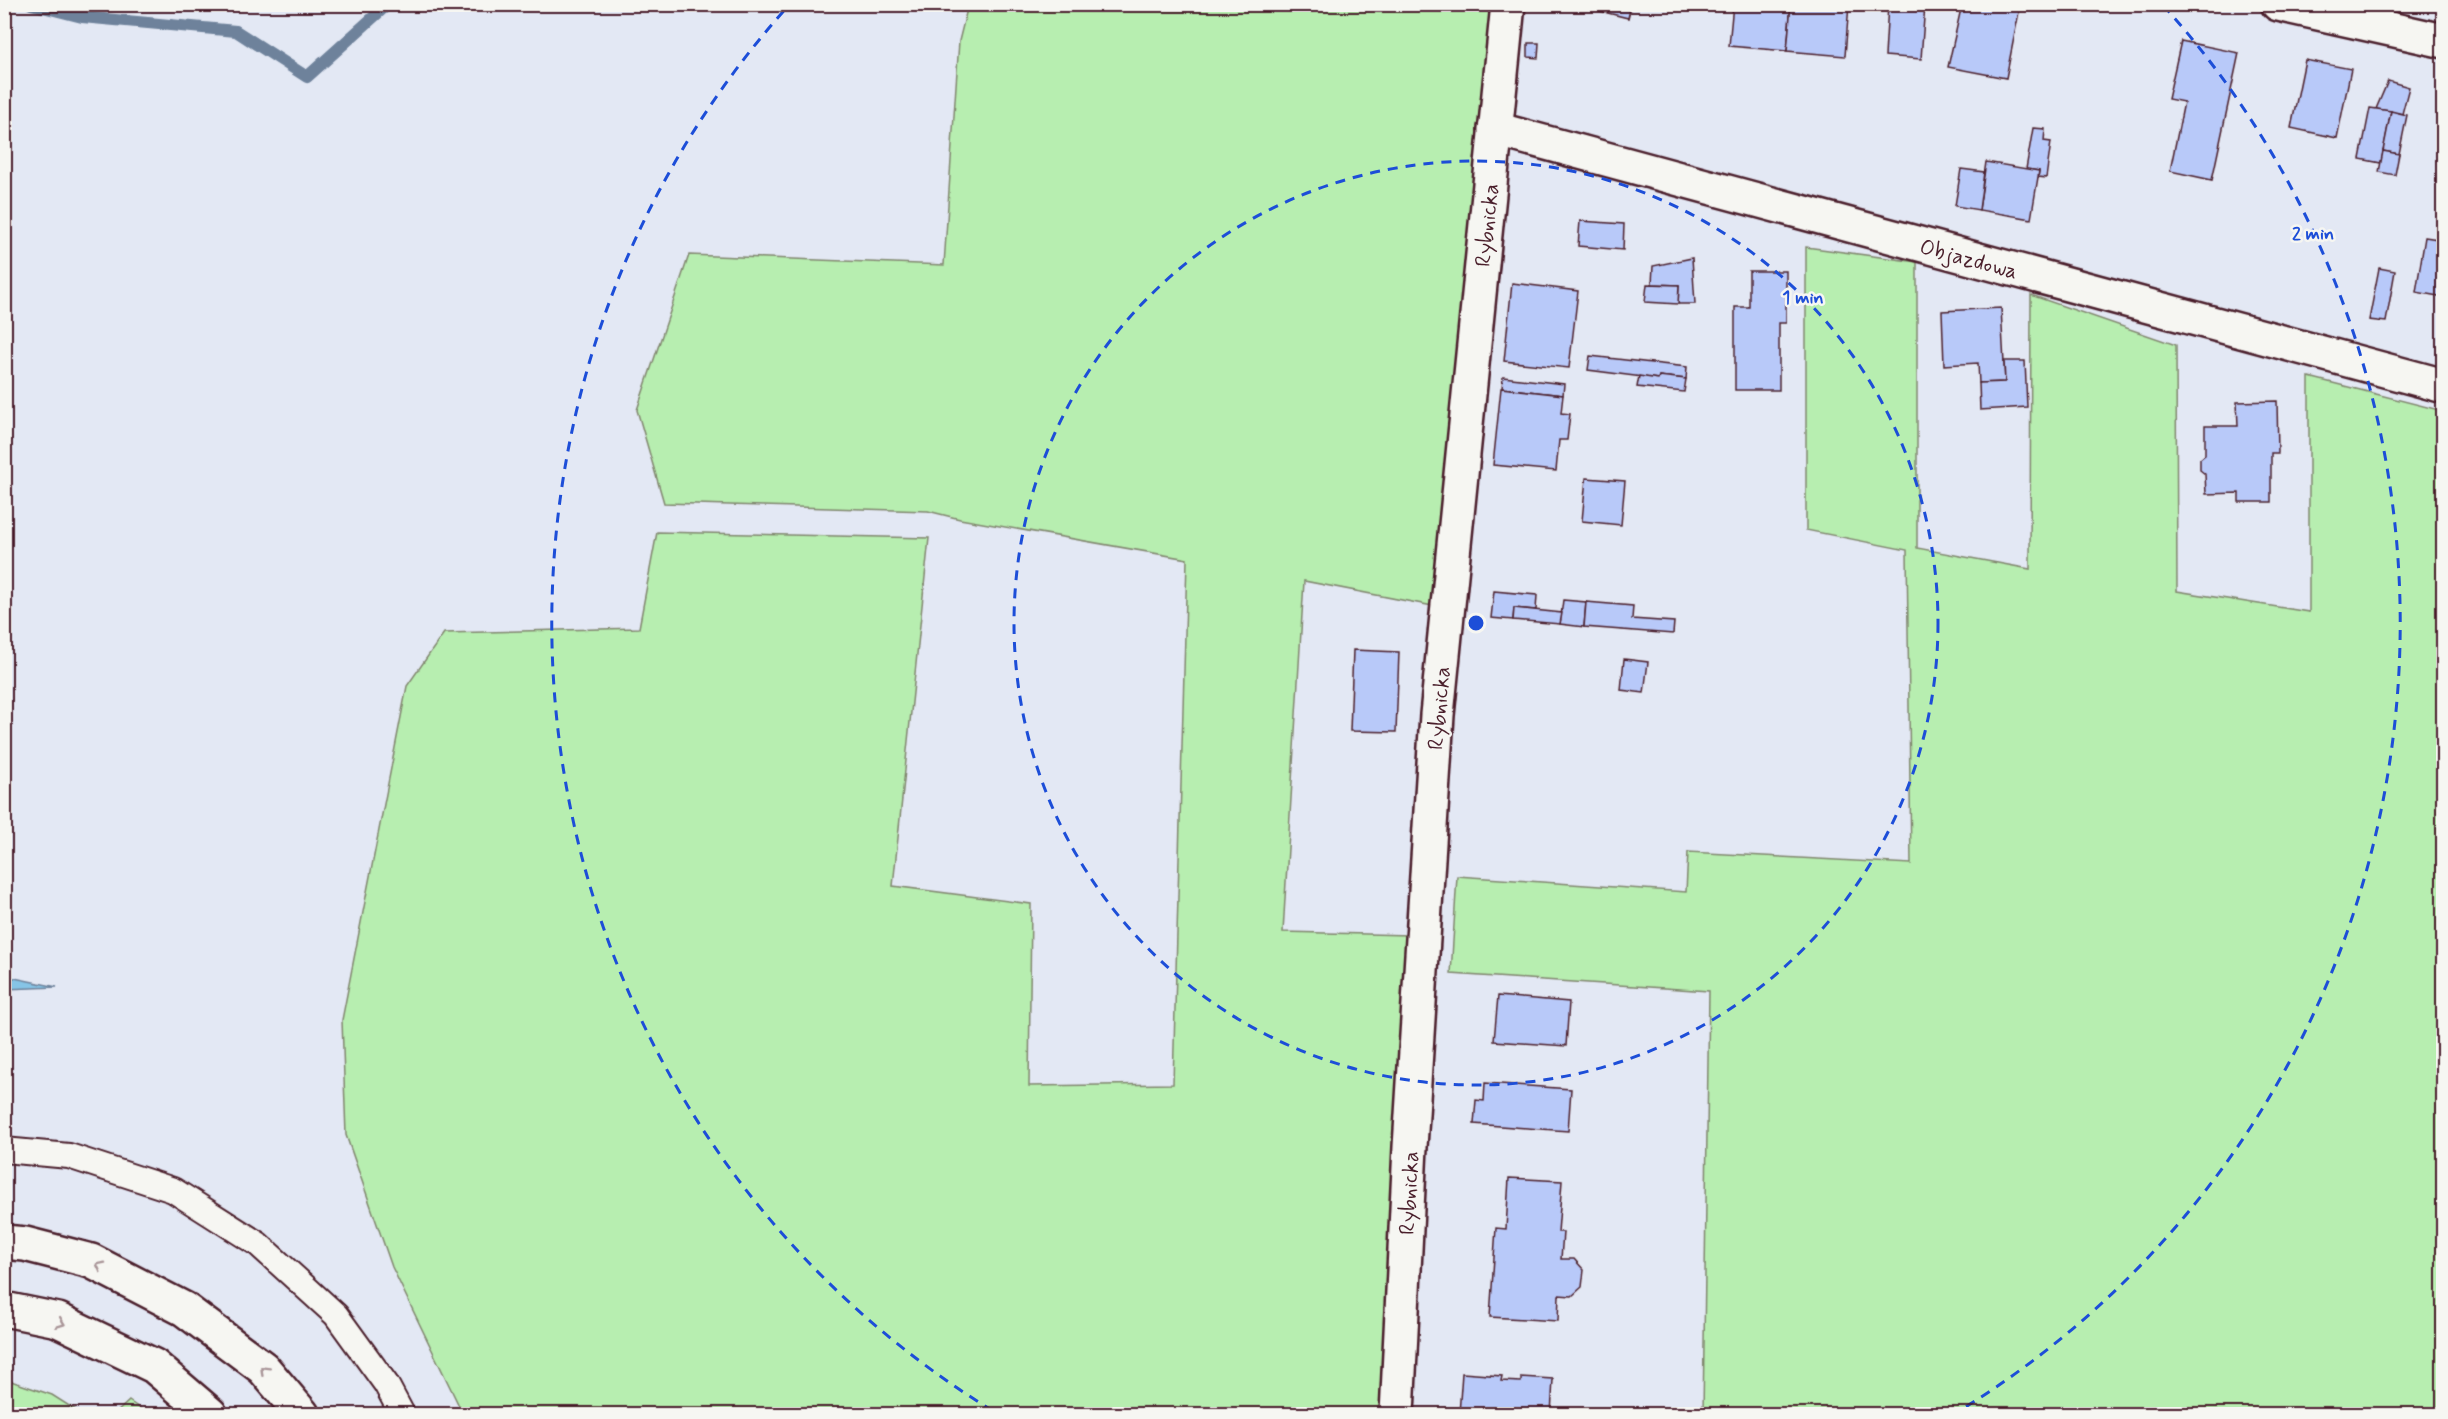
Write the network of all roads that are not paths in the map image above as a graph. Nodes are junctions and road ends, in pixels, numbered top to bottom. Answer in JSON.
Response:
{"nodes":[{"id":1,"x":1508,"y":4,"type":"edge"},
{"id":2,"x":2278,"y":4,"type":"edge"},
{"id":3,"x":2444,"y":41,"type":"edge"},
{"id":4,"x":1495,"y":129,"type":"junction"},
{"id":5,"x":2444,"y":386,"type":"edge"},
{"id":6,"x":4,"y":1150,"type":"edge"},
{"id":7,"x":4,"y":1242,"type":"edge"},
{"id":8,"x":4,"y":1309,"type":"edge"},
{"id":9,"x":210,"y":1414,"type":"edge"},
{"id":10,"x":302,"y":1414,"type":"edge"},
{"id":11,"x":402,"y":1414,"type":"edge"},
{"id":12,"x":1397,"y":1414,"type":"edge"}],
"edges":[{"from":1,"to":4,"type":"main road","name":"Rybnicka"},
{"from":2,"to":3,"type":"main road"},
{"from":4,"to":5,"type":"main road","name":"Objazdowa"},
{"from":4,"to":12,"type":"main road","name":"Rybnicka"},
{"from":6,"to":11,"type":"lane"},
{"from":10,"to":7,"type":"main road","one_way":true},
{"from":8,"to":9,"type":"main road","one_way":true}]}
